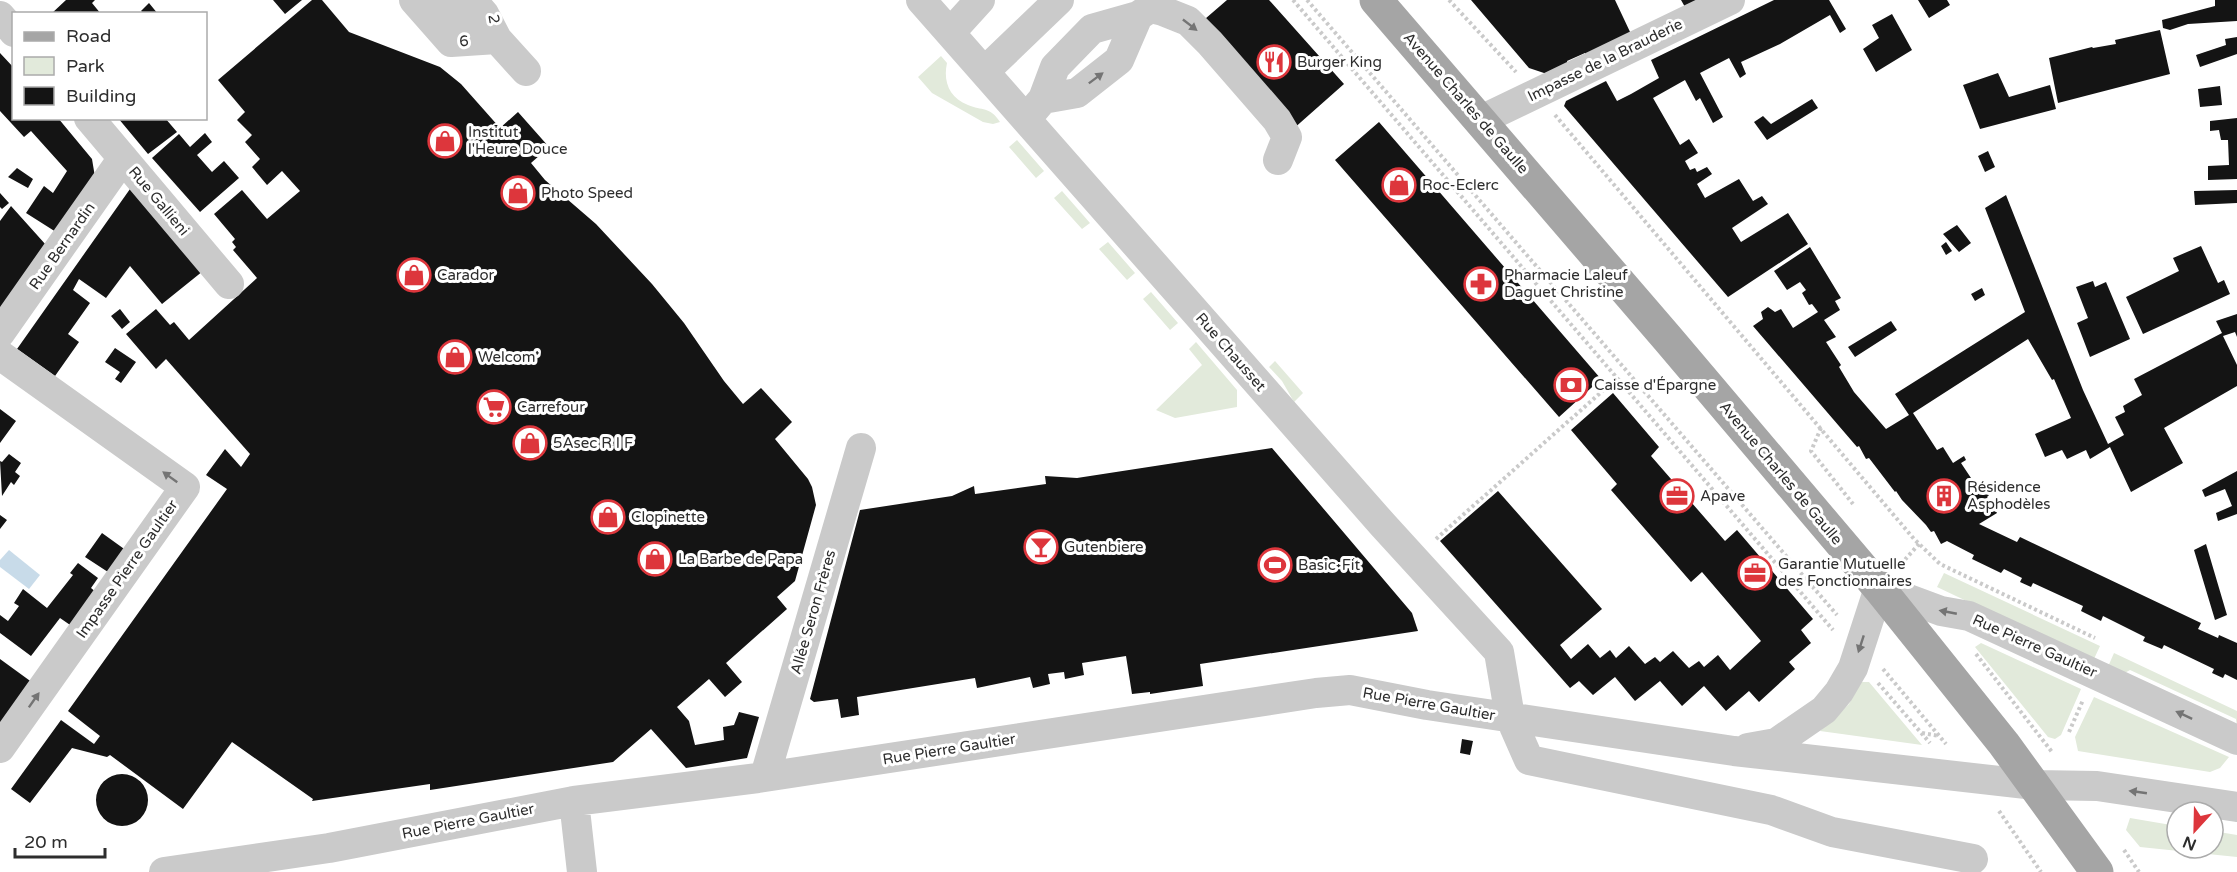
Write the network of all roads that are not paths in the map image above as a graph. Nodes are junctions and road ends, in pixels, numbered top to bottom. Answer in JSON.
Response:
{"nodes":[{"id":1,"x":414,"y":0,"type":"edge"},
{"id":2,"x":428,"y":0,"type":"edge"},
{"id":3,"x":444,"y":0,"type":"edge"},
{"id":4,"x":471,"y":0,"type":"edge"},
{"id":5,"x":486,"y":0,"type":"edge"},
{"id":6,"x":502,"y":0,"type":"edge"},
{"id":7,"x":921,"y":0,"type":"edge"},
{"id":8,"x":980,"y":0,"type":"edge"},
{"id":9,"x":1059,"y":0,"type":"edge"},
{"id":10,"x":1376,"y":0,"type":"edge"},
{"id":11,"x":1730,"y":0,"type":"edge"},
{"id":12,"x":0,"y":16,"type":"edge"},
{"id":13,"x":1138,"y":16,"type":"junction"},
{"id":14,"x":12,"y":30,"type":"edge"},
{"id":15,"x":950,"y":33,"type":"junction"},
{"id":16,"x":497,"y":39,"type":"junction"},
{"id":17,"x":526,"y":71,"type":"dead end"},
{"id":18,"x":985,"y":71,"type":"junction"},
{"id":19,"x":1035,"y":109,"type":"junction"},
{"id":20,"x":91,"y":120,"type":"edge"},
{"id":21,"x":1481,"y":120,"type":"junction"},
{"id":22,"x":123,"y":158,"type":"junction"},
{"id":23,"x":1278,"y":160,"type":"dead end"},
{"id":24,"x":229,"y":284,"type":"dead end"},
{"id":25,"x":0,"y":333,"type":"edge"},
{"id":26,"x":0,"y":355,"type":"edge"},
{"id":27,"x":861,"y":448,"type":"dead end"},
{"id":28,"x":1879,"y":588,"type":"junction"},
{"id":29,"x":1510,"y":717,"type":"junction"},
{"id":30,"x":2237,"y":740,"type":"edge"},
{"id":31,"x":0,"y":748,"type":"edge"},
{"id":32,"x":1734,"y":751,"type":"junction"},
{"id":33,"x":765,"y":776,"type":"junction"},
{"id":34,"x":2035,"y":785,"type":"junction"},
{"id":35,"x":574,"y":801,"type":"junction"},
{"id":36,"x":2237,"y":807,"type":"edge"},
{"id":37,"x":1973,"y":859,"type":"dead end"},
{"id":38,"x":331,"y":860,"type":"edge"},
{"id":39,"x":2088,"y":860,"type":"edge"},
{"id":40,"x":164,"y":872,"type":"edge"},
{"id":41,"x":582,"y":872,"type":"edge"}],
"edges":[{"from":1,"to":16,"type":"street","name":"6"},
{"from":2,"to":16,"type":"street"},
{"from":3,"to":16,"type":"street"},
{"from":4,"to":16,"type":"street"},
{"from":5,"to":16,"type":"street","name":"2"},
{"from":6,"to":16,"type":"street"},
{"from":7,"to":15,"type":"street","name":"Rue Chausset"},
{"from":8,"to":15,"type":"street"},
{"from":9,"to":18,"type":"street"},
{"from":10,"to":21,"type":"main road","name":"Avenue Charles de Gaulle"},
{"from":11,"to":21,"type":"street","name":"Impasse de la Brauderie"},
{"from":12,"to":14,"type":"street"},
{"from":19,"to":13,"type":"street","one_way":true},
{"from":13,"to":19,"type":"street"},
{"from":13,"to":23,"type":"street","one_way":true},
{"from":15,"to":18,"type":"street","name":"Rue Chausset"},
{"from":16,"to":17,"type":"street"},
{"from":18,"to":19,"type":"street","name":"Rue Chausset"},
{"from":19,"to":29,"type":"street","name":"Rue Chausset"},
{"from":20,"to":22,"type":"street","name":"Rue Gallieni"},
{"from":21,"to":28,"type":"main road","name":"Avenue Charles de Gaulle"},
{"from":22,"to":24,"type":"street","name":"Rue Gallieni"},
{"from":22,"to":25,"type":"street","name":"Rue Bernardin"},
{"from":31,"to":26,"type":"street","name":"Impasse Pierre Gaultier","one_way":true},
{"from":27,"to":33,"type":"street","name":"Allée Seron Frères"},
{"from":30,"to":28,"type":"street","name":"Rue Pierre Gaultier","one_way":true},
{"from":28,"to":32,"type":"street","name":"Rue Pierre Gaultier","one_way":true},
{"from":28,"to":34,"type":"main road","name":"Avenue Charles de Gaulle"},
{"from":29,"to":32,"type":"street","name":"Rue Pierre Gaultier"},
{"from":29,"to":33,"type":"street","name":"Rue Pierre Gaultier"},
{"from":29,"to":37,"type":"street","name":"Rue Chausset"},
{"from":32,"to":34,"type":"street","name":"Rue Pierre Gaultier"},
{"from":33,"to":35,"type":"street","name":"Rue Pierre Gaultier"},
{"from":36,"to":34,"type":"street","name":"Rue Pierre Gaultier","one_way":true},
{"from":34,"to":39,"type":"main road","name":"Avenue Charles de Gaulle"},
{"from":35,"to":38,"type":"street","name":"Rue Pierre Gaultier"},
{"from":35,"to":41,"type":"street"},
{"from":38,"to":40,"type":"street","name":"Rue Pierre Gaultier"}]}
